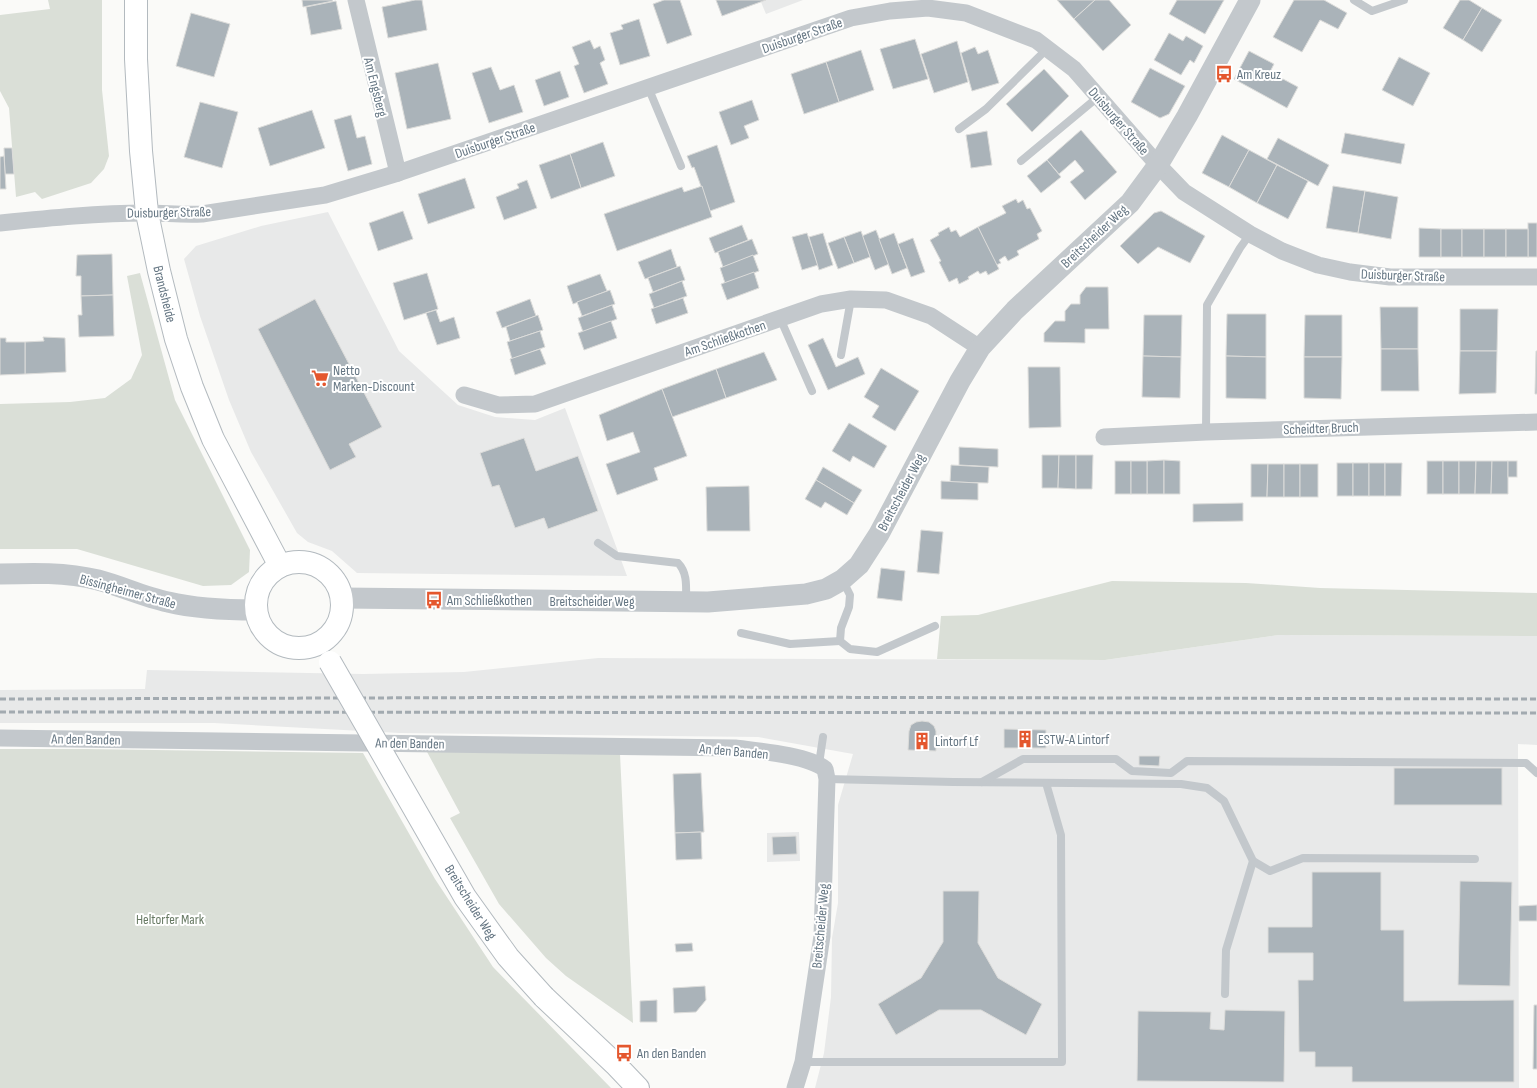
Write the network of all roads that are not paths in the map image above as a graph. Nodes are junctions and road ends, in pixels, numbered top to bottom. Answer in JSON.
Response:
{"nodes":[{"id":1,"x":136,"y":0,"type":"edge"},
{"id":2,"x":356,"y":0,"type":"edge"},
{"id":3,"x":1250,"y":0,"type":"edge"},
{"id":4,"x":1354,"y":0,"type":"edge"},
{"id":5,"x":1404,"y":0,"type":"edge"},
{"id":6,"x":1048,"y":48,"type":"junction"},
{"id":7,"x":648,"y":88,"type":"junction"},
{"id":8,"x":1098,"y":97,"type":"junction"},
{"id":9,"x":959,"y":129,"type":"dead end"},
{"id":10,"x":1021,"y":161,"type":"dead end"},
{"id":11,"x":1158,"y":165,"type":"junction"},
{"id":12,"x":681,"y":166,"type":"dead end"},
{"id":13,"x":398,"y":173,"type":"junction"},
{"id":14,"x":147,"y":213,"type":"junction"},
{"id":15,"x":0,"y":223,"type":"edge"},
{"id":16,"x":1250,"y":234,"type":"junction"},
{"id":17,"x":1537,"y":276,"type":"edge"},
{"id":18,"x":851,"y":299,"type":"junction"},
{"id":19,"x":780,"y":318,"type":"junction"},
{"id":20,"x":980,"y":348,"type":"junction"},
{"id":21,"x":841,"y":355,"type":"dead end"},
{"id":22,"x":812,"y":391,"type":"dead end"},
{"id":23,"x":464,"y":395,"type":"dead end"},
{"id":24,"x":1537,"y":422,"type":"edge"},
{"id":25,"x":1206,"y":432,"type":"junction"},
{"id":26,"x":1104,"y":437,"type":"dead end"},
{"id":27,"x":598,"y":543,"type":"dead end"},
{"id":28,"x":280,"y":566,"type":"junction"},
{"id":29,"x":0,"y":574,"type":"edge"},
{"id":30,"x":842,"y":580,"type":"junction"},
{"id":31,"x":342,"y":598,"type":"junction"},
{"id":32,"x":686,"y":602,"type":"junction"},
{"id":33,"x":256,"y":610,"type":"junction"},
{"id":34,"x":935,"y":626,"type":"dead end"},
{"id":35,"x":741,"y":633,"type":"dead end"},
{"id":36,"x":840,"y":641,"type":"junction"},
{"id":37,"x":325,"y":653,"type":"junction"},
{"id":38,"x":0,"y":738,"type":"edge"},
{"id":39,"x":823,"y":738,"type":"dead end"},
{"id":40,"x":823,"y":771,"type":"junction"},
{"id":41,"x":1537,"y":773,"type":"edge"},
{"id":42,"x":982,"y":782,"type":"junction"},
{"id":43,"x":1046,"y":783,"type":"junction"},
{"id":44,"x":1475,"y":859,"type":"dead end"},
{"id":45,"x":1253,"y":861,"type":"junction"},
{"id":46,"x":1225,"y":994,"type":"dead end"},
{"id":47,"x":803,"y":1062,"type":"junction"},
{"id":48,"x":638,"y":1088,"type":"edge"},
{"id":49,"x":795,"y":1088,"type":"edge"}],
"edges":[{"from":1,"to":14,"type":"main road","name":"Brandsheide"},
{"from":2,"to":13,"type":"street","name":"Am Engsberg"},
{"from":3,"to":11,"type":"street","name":"Breitscheider Weg"},
{"from":4,"to":5,"type":"lane"},
{"from":6,"to":7,"type":"street","name":"Duisburger Straße"},
{"from":6,"to":8,"type":"street","name":"Duisburger Straße"},
{"from":6,"to":9,"type":"lane"},
{"from":7,"to":12,"type":"lane"},
{"from":7,"to":13,"type":"street","name":"Duisburger Straße"},
{"from":8,"to":10,"type":"lane"},
{"from":8,"to":11,"type":"street","name":"Duisburger Straße"},
{"from":11,"to":16,"type":"street","name":"Duisburger Straße"},
{"from":11,"to":20,"type":"street","name":"Breitscheider Weg"},
{"from":13,"to":14,"type":"street","name":"Duisburger Straße"},
{"from":14,"to":15,"type":"street","name":"Duisburger Straße"},
{"from":14,"to":28,"type":"main road","name":"Brandsheide"},
{"from":16,"to":17,"type":"street","name":"Duisburger Straße"},
{"from":16,"to":25,"type":"lane"},
{"from":18,"to":19,"type":"street","name":"Am Schließkothen"},
{"from":18,"to":20,"type":"street","name":"Am Schließkothen"},
{"from":18,"to":21,"type":"lane"},
{"from":19,"to":22,"type":"lane"},
{"from":19,"to":23,"type":"street","name":"Am Schließkothen"},
{"from":20,"to":30,"type":"street","name":"Breitscheider Weg"},
{"from":24,"to":25,"type":"street","name":"Scheidter Bruch"},
{"from":25,"to":26,"type":"street","name":"Scheidter Bruch"},
{"from":27,"to":32,"type":"lane"},
{"from":28,"to":31,"type":"main road"},
{"from":28,"to":33,"type":"main road"},
{"from":29,"to":33,"type":"street","name":"Bissingheimer Straße"},
{"from":30,"to":32,"type":"street","name":"Breitscheider Weg"},
{"from":30,"to":36,"type":"lane"},
{"from":31,"to":32,"type":"street","name":"Breitscheider Weg"},
{"from":31,"to":37,"type":"main road"},
{"from":33,"to":37,"type":"main road"},
{"from":34,"to":36,"type":"lane"},
{"from":35,"to":36,"type":"lane"},
{"from":37,"to":48,"type":"main road","name":"Breitscheider Weg","bridge":true},
{"from":38,"to":40,"type":"street","name":"An den Banden"},
{"from":39,"to":40,"type":"lane"},
{"from":40,"to":42,"type":"lane"},
{"from":40,"to":47,"type":"street","name":"Breitscheider Weg"},
{"from":41,"to":42,"type":"lane"},
{"from":42,"to":43,"type":"lane"},
{"from":43,"to":45,"type":"lane"},
{"from":43,"to":47,"type":"lane"},
{"from":44,"to":45,"type":"lane"},
{"from":45,"to":46,"type":"lane"},
{"from":47,"to":49,"type":"street","name":"Breitscheider Weg"}]}
